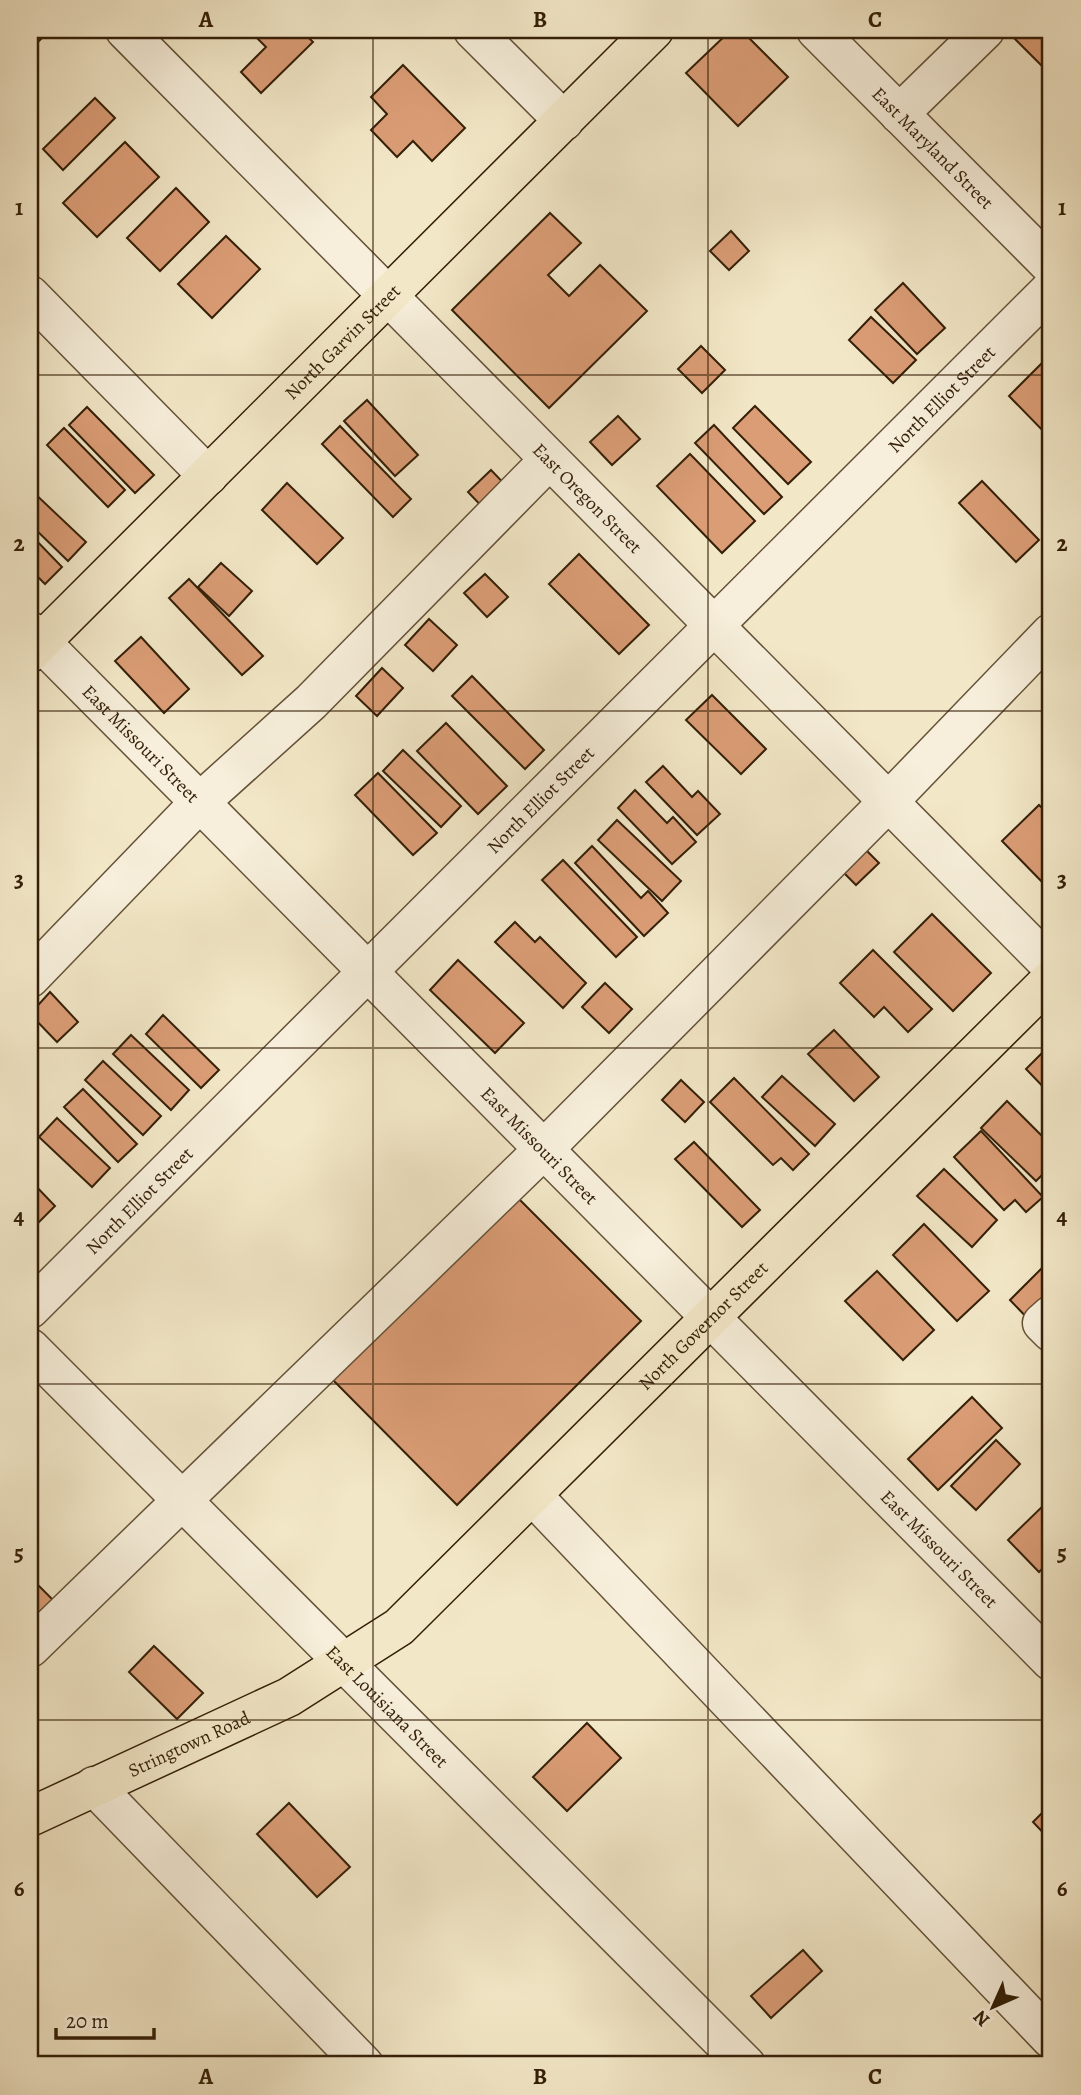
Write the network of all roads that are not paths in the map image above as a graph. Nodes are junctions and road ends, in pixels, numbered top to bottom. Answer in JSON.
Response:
{"nodes":[{"id":1,"x":125,"y":30,"type":"edge"},
{"id":2,"x":473,"y":30,"type":"edge"},
{"id":3,"x":654,"y":30,"type":"edge"},
{"id":4,"x":816,"y":30,"type":"edge"},
{"id":5,"x":985,"y":30,"type":"edge"},
{"id":6,"x":899,"y":114,"type":"junction"},
{"id":7,"x":564,"y":121,"type":"junction"},
{"id":8,"x":1051,"y":266,"type":"edge"},
{"id":9,"x":1051,"y":289,"type":"edge"},
{"id":10,"x":30,"y":295,"type":"edge"},
{"id":11,"x":389,"y":295,"type":"junction"},
{"id":12,"x":549,"y":460,"type":"junction"},
{"id":13,"x":208,"y":475,"type":"junction"},
{"id":14,"x":717,"y":625,"type":"junction"},
{"id":15,"x":1051,"y":633,"type":"edge"},
{"id":16,"x":33,"y":642,"type":"edge"},
{"id":17,"x":200,"y":802,"type":"junction"},
{"id":18,"x":888,"y":802,"type":"junction"},
{"id":19,"x":1051,"y":966,"type":"edge"},
{"id":20,"x":369,"y":973,"type":"junction"},
{"id":21,"x":30,"y":978,"type":"edge"},
{"id":22,"x":1051,"y":979,"type":"edge"},
{"id":23,"x":543,"y":1150,"type":"junction"},
{"id":24,"x":30,"y":1309,"type":"edge"},
{"id":25,"x":1051,"y":1315,"type":"edge"},
{"id":26,"x":710,"y":1317,"type":"junction"},
{"id":27,"x":1051,"y":1332,"type":"edge"},
{"id":28,"x":30,"y":1348,"type":"edge"},
{"id":29,"x":533,"y":1496,"type":"junction"},
{"id":30,"x":181,"y":1499,"type":"junction"},
{"id":31,"x":30,"y":1648,"type":"edge"},
{"id":32,"x":1051,"y":1661,"type":"edge"},
{"id":33,"x":345,"y":1664,"type":"junction"},
{"id":34,"x":94,"y":1786,"type":"junction"},
{"id":35,"x":30,"y":1817,"type":"edge"},
{"id":36,"x":1051,"y":2039,"type":"edge"},
{"id":37,"x":364,"y":2065,"type":"edge"},
{"id":38,"x":746,"y":2065,"type":"edge"}],
"edges":[{"from":1,"to":11,"type":"street","name":"East Oregon Street"},
{"from":2,"to":7,"type":"street"},
{"from":3,"to":7,"type":"main road","name":"North Garvin Street"},
{"from":4,"to":6,"type":"street","name":"East Maryland Street"},
{"from":5,"to":6,"type":"street"},
{"from":6,"to":8,"type":"street","name":"East Maryland Street"},
{"from":7,"to":11,"type":"main road","name":"North Garvin Street"},
{"from":9,"to":14,"type":"street","name":"North Elliot Street"},
{"from":10,"to":13,"type":"street"},
{"from":11,"to":12,"type":"street","name":"East Oregon Street"},
{"from":11,"to":13,"type":"main road","name":"North Garvin Street"},
{"from":12,"to":14,"type":"street","name":"East Oregon Street"},
{"from":12,"to":17,"type":"street"},
{"from":13,"to":16,"type":"main road","name":"North Garvin Street"},
{"from":14,"to":18,"type":"street","name":"East Oregon Street"},
{"from":14,"to":20,"type":"street","name":"North Elliot Street"},
{"from":15,"to":18,"type":"street"},
{"from":16,"to":17,"type":"street","name":"East Missouri Street"},
{"from":17,"to":20,"type":"street","name":"East Missouri Street"},
{"from":17,"to":21,"type":"street"},
{"from":18,"to":19,"type":"street","name":"East Oregon Street"},
{"from":18,"to":23,"type":"street"},
{"from":20,"to":23,"type":"street","name":"East Missouri Street"},
{"from":20,"to":24,"type":"street","name":"North Elliot Street"},
{"from":22,"to":26,"type":"main road","name":"North Governor Street"},
{"from":23,"to":26,"type":"street","name":"East Missouri Street"},
{"from":23,"to":30,"type":"street"},
{"from":25,"to":27,"type":"street"},
{"from":26,"to":29,"type":"main road","name":"North Governor Street"},
{"from":26,"to":32,"type":"street","name":"East Missouri Street"},
{"from":28,"to":30,"type":"street","name":"East Louisiana Street"},
{"from":29,"to":33,"type":"main road","name":"North Governor Street"},
{"from":29,"to":36,"type":"street"},
{"from":30,"to":31,"type":"street"},
{"from":30,"to":33,"type":"street","name":"East Louisiana Street"},
{"from":33,"to":34,"type":"main road","name":"Stringtown Road"},
{"from":33,"to":38,"type":"street","name":"East Louisiana Street"},
{"from":34,"to":35,"type":"main road","name":"Stringtown Road"},
{"from":34,"to":37,"type":"street"}]}
